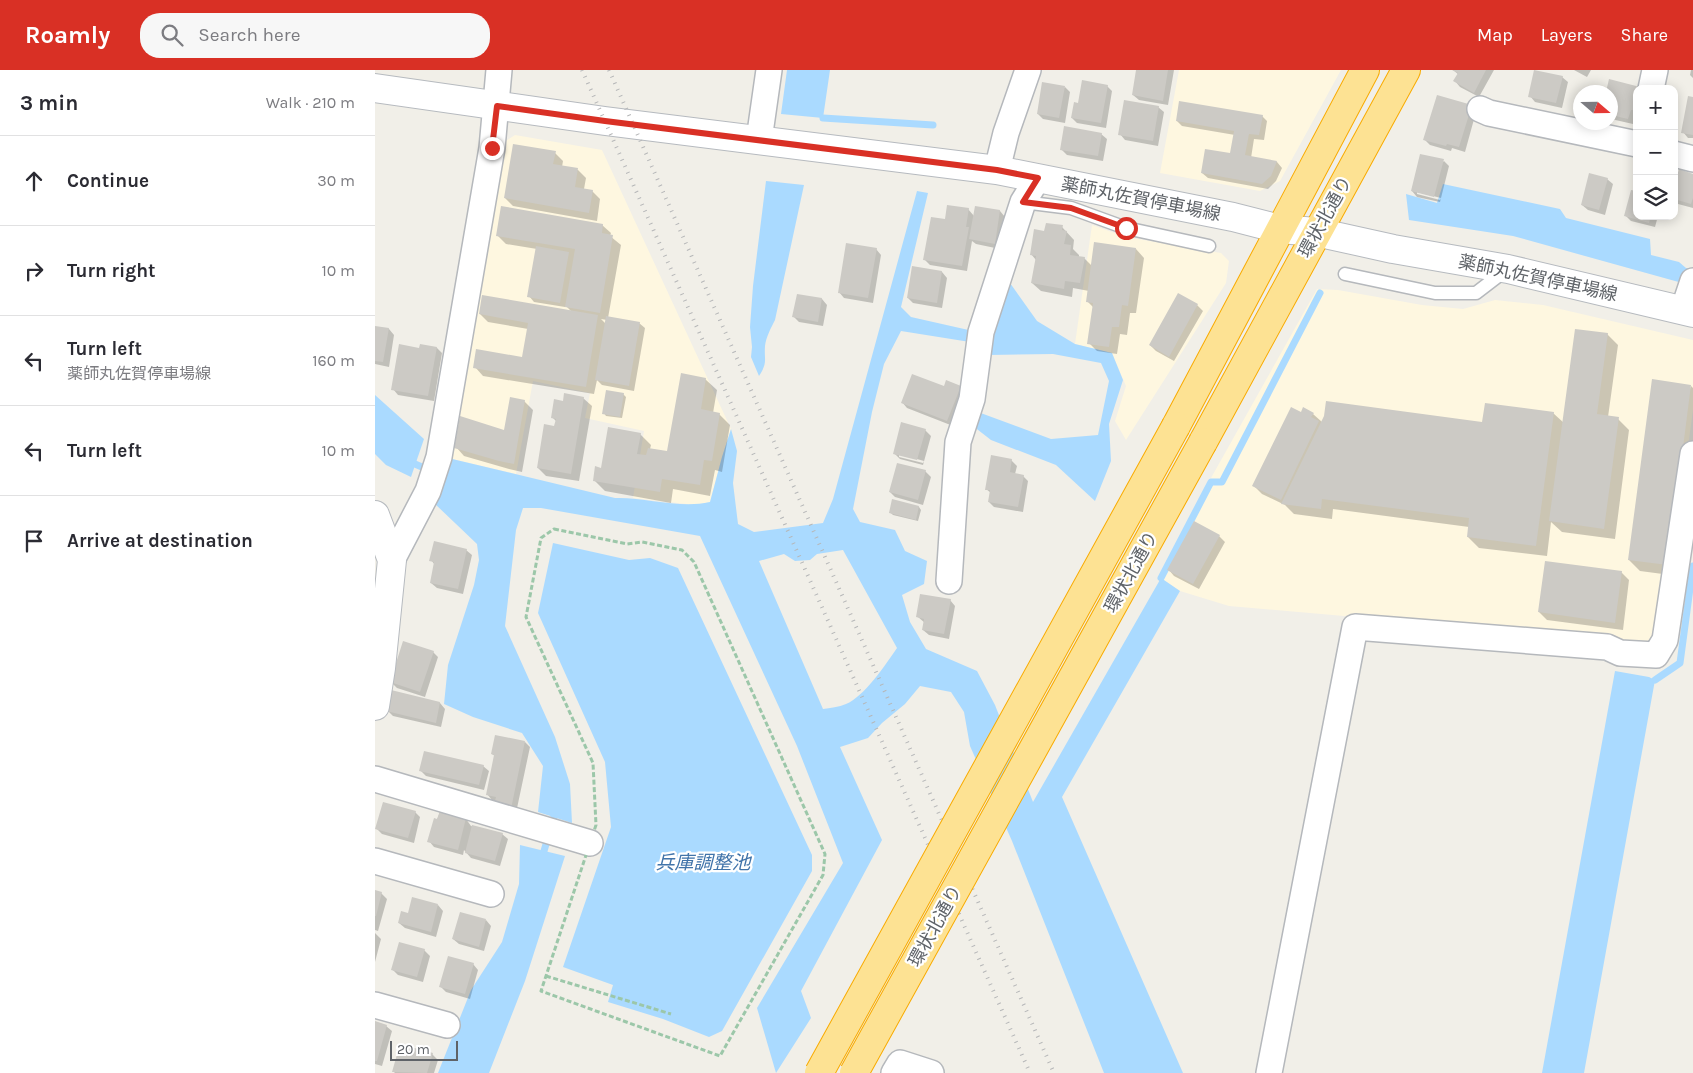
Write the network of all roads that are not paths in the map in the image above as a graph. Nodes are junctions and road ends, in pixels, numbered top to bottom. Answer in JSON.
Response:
{"nodes":[{"id":1,"x":499,"y":70,"type":"edge"},
{"id":2,"x":769,"y":70,"type":"edge"},
{"id":3,"x":1028,"y":70,"type":"edge"},
{"id":4,"x":1365,"y":70,"type":"edge"},
{"id":5,"x":1406,"y":70,"type":"edge"},
{"id":6,"x":1655,"y":70,"type":"edge"},
{"id":7,"x":1652,"y":85,"type":"edge"},
{"id":8,"x":375,"y":88,"type":"edge"},
{"id":9,"x":497,"y":106,"type":"junction"},
{"id":10,"x":1480,"y":109,"type":"dead end"},
{"id":11,"x":759,"y":140,"type":"junction"},
{"id":12,"x":1633,"y":143,"type":"edge"},
{"id":13,"x":1678,"y":155,"type":"edge"},
{"id":14,"x":1693,"y":159,"type":"edge"},
{"id":15,"x":997,"y":170,"type":"junction"},
{"id":16,"x":1038,"y":178,"type":"junction"},
{"id":17,"x":1023,"y":202,"type":"junction"},
{"id":18,"x":1280,"y":229,"type":"junction"},
{"id":19,"x":1317,"y":232,"type":"junction"},
{"id":20,"x":1209,"y":246,"type":"dead end"},
{"id":21,"x":1508,"y":269,"type":"junction"},
{"id":22,"x":1345,"y":274,"type":"dead end"},
{"id":23,"x":1690,"y":298,"type":"edge"},
{"id":24,"x":1693,"y":454,"type":"edge"},
{"id":25,"x":375,"y":515,"type":"edge"},
{"id":26,"x":392,"y":560,"type":"junction"},
{"id":27,"x":949,"y":581,"type":"dead end"},
{"id":28,"x":375,"y":706,"type":"edge"},
{"id":29,"x":375,"y":779,"type":"edge"},
{"id":30,"x":590,"y":843,"type":"road end"},
{"id":31,"x":375,"y":861,"type":"edge"},
{"id":32,"x":491,"y":894,"type":"dead end"},
{"id":33,"x":375,"y":1005,"type":"edge"},
{"id":34,"x":447,"y":1025,"type":"dead end"},
{"id":35,"x":819,"y":1073,"type":"edge"},
{"id":36,"x":854,"y":1073,"type":"edge"},
{"id":37,"x":894,"y":1073,"type":"edge"},
{"id":38,"x":931,"y":1073,"type":"edge"},
{"id":39,"x":1269,"y":1073,"type":"edge"}],
"edges":[{"from":1,"to":9,"type":"street"},
{"from":2,"to":11,"type":"street"},
{"from":3,"to":15,"type":"street"},
{"from":4,"to":18,"type":"highway","name":"環状北通り"},
{"from":5,"to":19,"type":"highway","name":"環状北通り"},
{"from":6,"to":7,"type":"street"},
{"from":8,"to":9,"type":"main road","name":"薬師丸佐賀停車場線"},
{"from":9,"to":11,"type":"main road","name":"薬師丸佐賀停車場線"},
{"from":9,"to":26,"type":"street"},
{"from":10,"to":12,"type":"street"},
{"from":11,"to":15,"type":"main road","name":"薬師丸佐賀停車場線"},
{"from":13,"to":14,"type":"street"},
{"from":15,"to":16,"type":"main road","name":"薬師丸佐賀停車場線"},
{"from":16,"to":17,"type":"street"},
{"from":16,"to":18,"type":"main road","name":"薬師丸佐賀停車場線"},
{"from":17,"to":20,"type":"lane"},
{"from":17,"to":27,"type":"street"},
{"from":18,"to":19,"type":"main road","name":"薬師丸佐賀停車場線"},
{"from":18,"to":35,"type":"highway","name":"環状北通り","bridge":true},
{"from":19,"to":21,"type":"main road","name":"薬師丸佐賀停車場線"},
{"from":19,"to":36,"type":"highway","name":"環状北通り","bridge":true},
{"from":21,"to":22,"type":"lane"},
{"from":21,"to":23,"type":"main road","name":"薬師丸佐賀停車場線"},
{"from":24,"to":39,"type":"street"},
{"from":25,"to":26,"type":"main road"},
{"from":26,"to":28,"type":"main road"},
{"from":29,"to":30,"type":"street"},
{"from":31,"to":32,"type":"street"},
{"from":33,"to":34,"type":"street"},
{"from":37,"to":38,"type":"street"}]}
